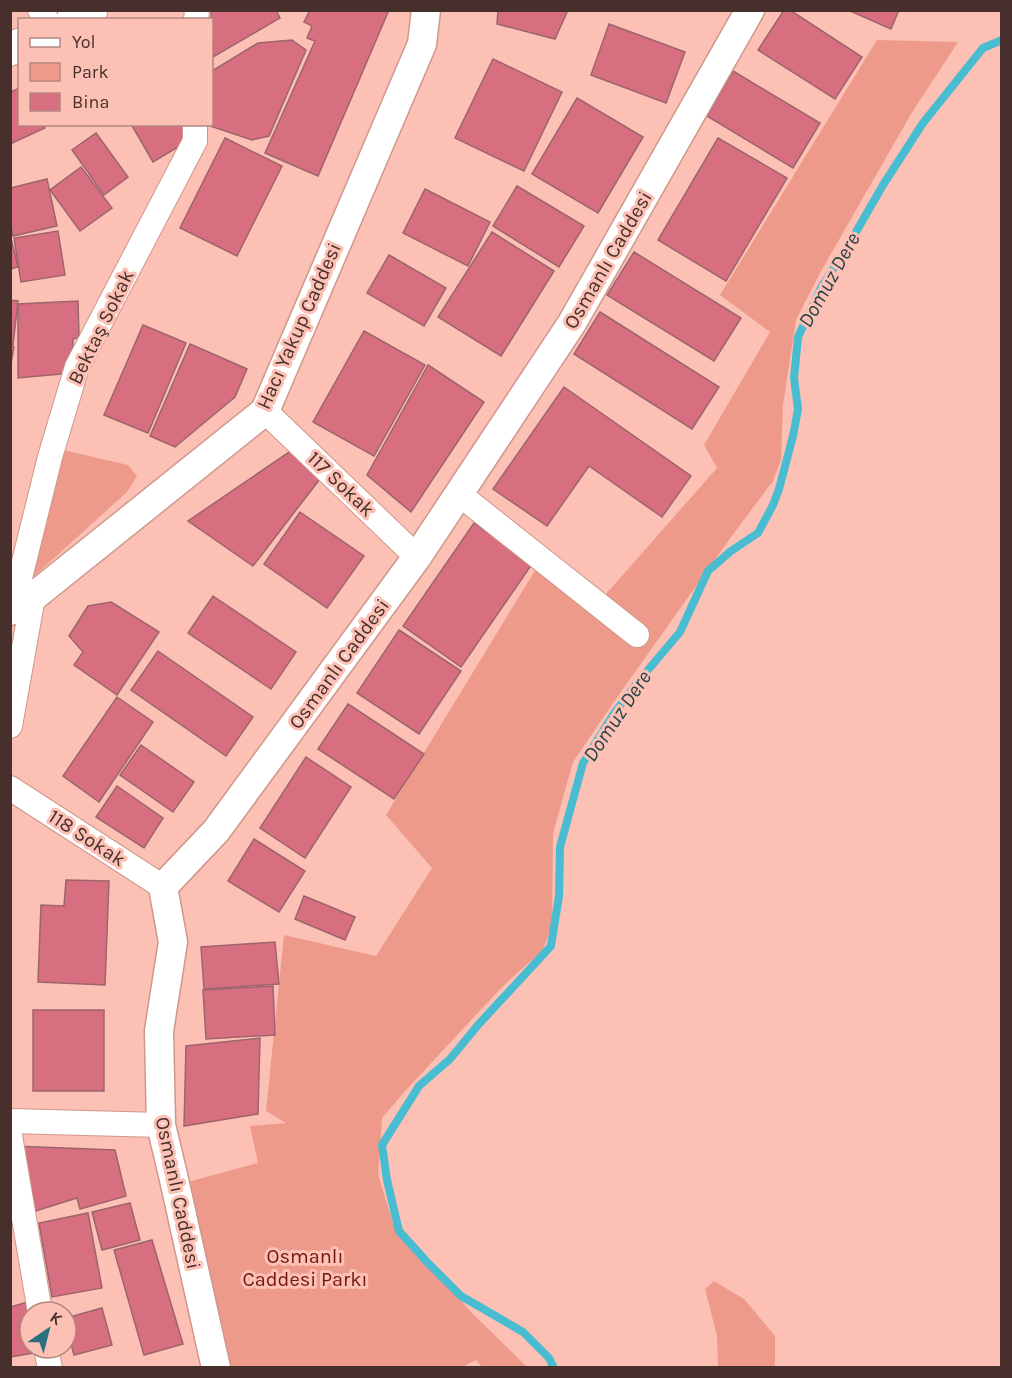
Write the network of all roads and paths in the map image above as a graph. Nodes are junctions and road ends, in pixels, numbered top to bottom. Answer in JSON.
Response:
{"nodes":[{"id":1,"x":91,"y":10,"type":"edge"},
{"id":2,"x":426,"y":10,"type":"edge"},
{"id":3,"x":750,"y":10,"type":"edge"},
{"id":4,"x":77,"y":18,"type":"edge"},
{"id":5,"x":195,"y":126,"type":"edge"},
{"id":6,"x":265,"y":411,"type":"junction"},
{"id":7,"x":459,"y":494,"type":"junction"},
{"id":8,"x":417,"y":557,"type":"junction"},
{"id":9,"x":18,"y":606,"type":"edge"},
{"id":10,"x":637,"y":635,"type":"dead end"},
{"id":11,"x":10,"y":726,"type":"edge"},
{"id":12,"x":10,"y":788,"type":"edge"},
{"id":13,"x":163,"y":887,"type":"junction"},
{"id":14,"x":10,"y":1121,"type":"edge"},
{"id":15,"x":161,"y":1125,"type":"junction"},
{"id":16,"x":10,"y":1136,"type":"edge"},
{"id":17,"x":19,"y":1238,"type":"edge"},
{"id":18,"x":37,"y":1300,"type":"edge"},
{"id":19,"x":216,"y":1368,"type":"edge"}],
"edges":[{"from":1,"to":4,"type":"main road"},
{"from":2,"to":6,"type":"street","name":"Hacı Yakup Caddesi"},
{"from":3,"to":7,"type":"street","name":"Osmanlı Caddesi"},
{"from":5,"to":9,"type":"street","name":"Bektaş Sokak"},
{"from":6,"to":8,"type":"street","name":"117 Sokak"},
{"from":6,"to":9,"type":"street","name":"Hacı Yakup Caddesi"},
{"from":7,"to":8,"type":"street","name":"Osmanlı Caddesi"},
{"from":7,"to":10,"type":"street"},
{"from":8,"to":13,"type":"street","name":"Osmanlı Caddesi"},
{"from":9,"to":11,"type":"street","name":"Bektaş Sokak"},
{"from":12,"to":13,"type":"street","name":"118 Sokak"},
{"from":13,"to":15,"type":"street","name":"Osmanlı Caddesi"},
{"from":14,"to":15,"type":"street"},
{"from":15,"to":19,"type":"street","name":"Osmanlı Caddesi"},
{"from":16,"to":17,"type":"street"},
{"from":17,"to":18,"type":"street"}]}
